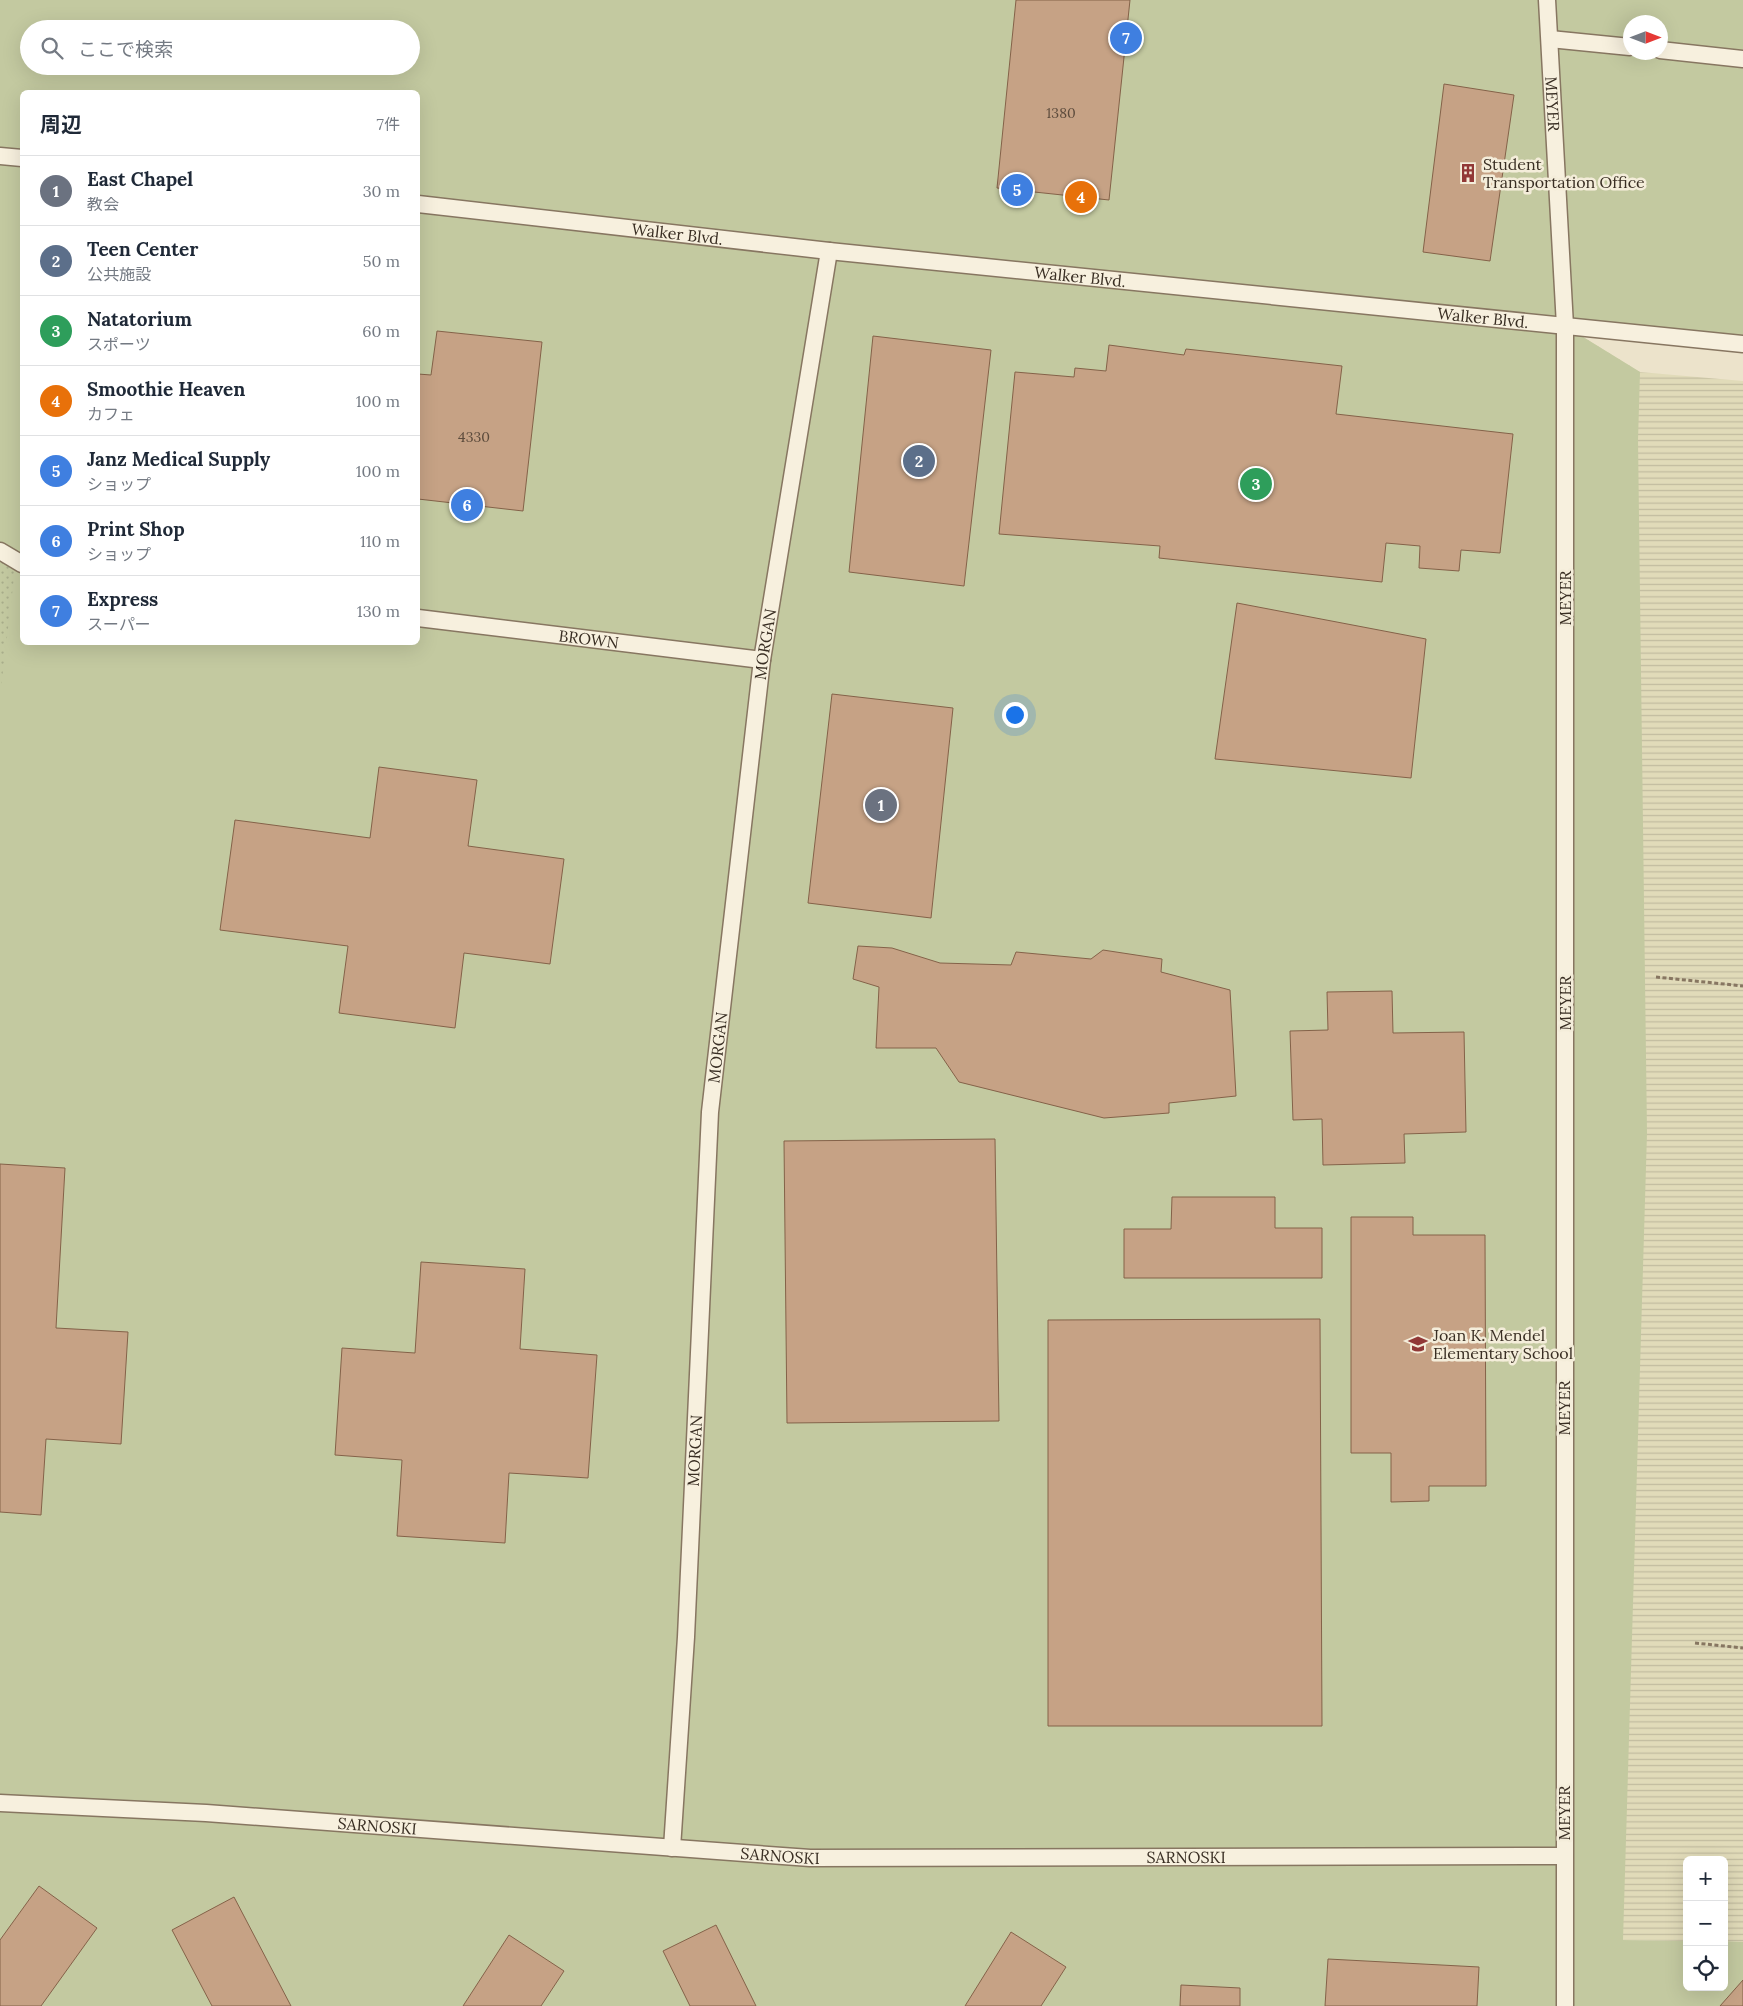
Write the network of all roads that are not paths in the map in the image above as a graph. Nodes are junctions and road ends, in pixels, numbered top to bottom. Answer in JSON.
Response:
{"nodes":[{"id":1,"x":1547,"y":0,"type":"edge"},
{"id":2,"x":1550,"y":39,"type":"junction"},
{"id":3,"x":1623,"y":46,"type":"edge"},
{"id":4,"x":1668,"y":51,"type":"edge"},
{"id":5,"x":1743,"y":59,"type":"edge"},
{"id":6,"x":0,"y":156,"type":"edge"},
{"id":7,"x":20,"y":158,"type":"edge"},
{"id":8,"x":420,"y":204,"type":"edge"},
{"id":9,"x":830,"y":251,"type":"junction"},
{"id":10,"x":1565,"y":326,"type":"junction"},
{"id":11,"x":1743,"y":344,"type":"edge"},
{"id":12,"x":0,"y":551,"type":"edge"},
{"id":13,"x":20,"y":563,"type":"edge"},
{"id":14,"x":420,"y":618,"type":"edge"},
{"id":15,"x":762,"y":660,"type":"junction"},
{"id":16,"x":0,"y":1803,"type":"edge"},
{"id":17,"x":672,"y":1848,"type":"junction"},
{"id":18,"x":1564,"y":1856,"type":"junction"},
{"id":19,"x":1565,"y":2006,"type":"edge"}],
"edges":[{"from":1,"to":2,"type":"lane","name":"MEYER"},
{"from":2,"to":3,"type":"lane"},
{"from":2,"to":10,"type":"lane","name":"MEYER"},
{"from":4,"to":5,"type":"lane"},
{"from":6,"to":7,"type":"lane"},
{"from":8,"to":9,"type":"lane","name":"Walker Blvd."},
{"from":9,"to":10,"type":"lane","name":"Walker Blvd."},
{"from":9,"to":15,"type":"lane","name":"MORGAN"},
{"from":10,"to":11,"type":"lane","name":"Walker Blvd."},
{"from":10,"to":18,"type":"lane","name":"MEYER"},
{"from":12,"to":13,"type":"lane"},
{"from":14,"to":15,"type":"lane","name":"BROWN"},
{"from":15,"to":17,"type":"lane","name":"MORGAN"},
{"from":16,"to":17,"type":"lane","name":"SARNOSKI"},
{"from":17,"to":18,"type":"lane","name":"SARNOSKI"},
{"from":18,"to":19,"type":"lane","name":"MEYER"}]}
